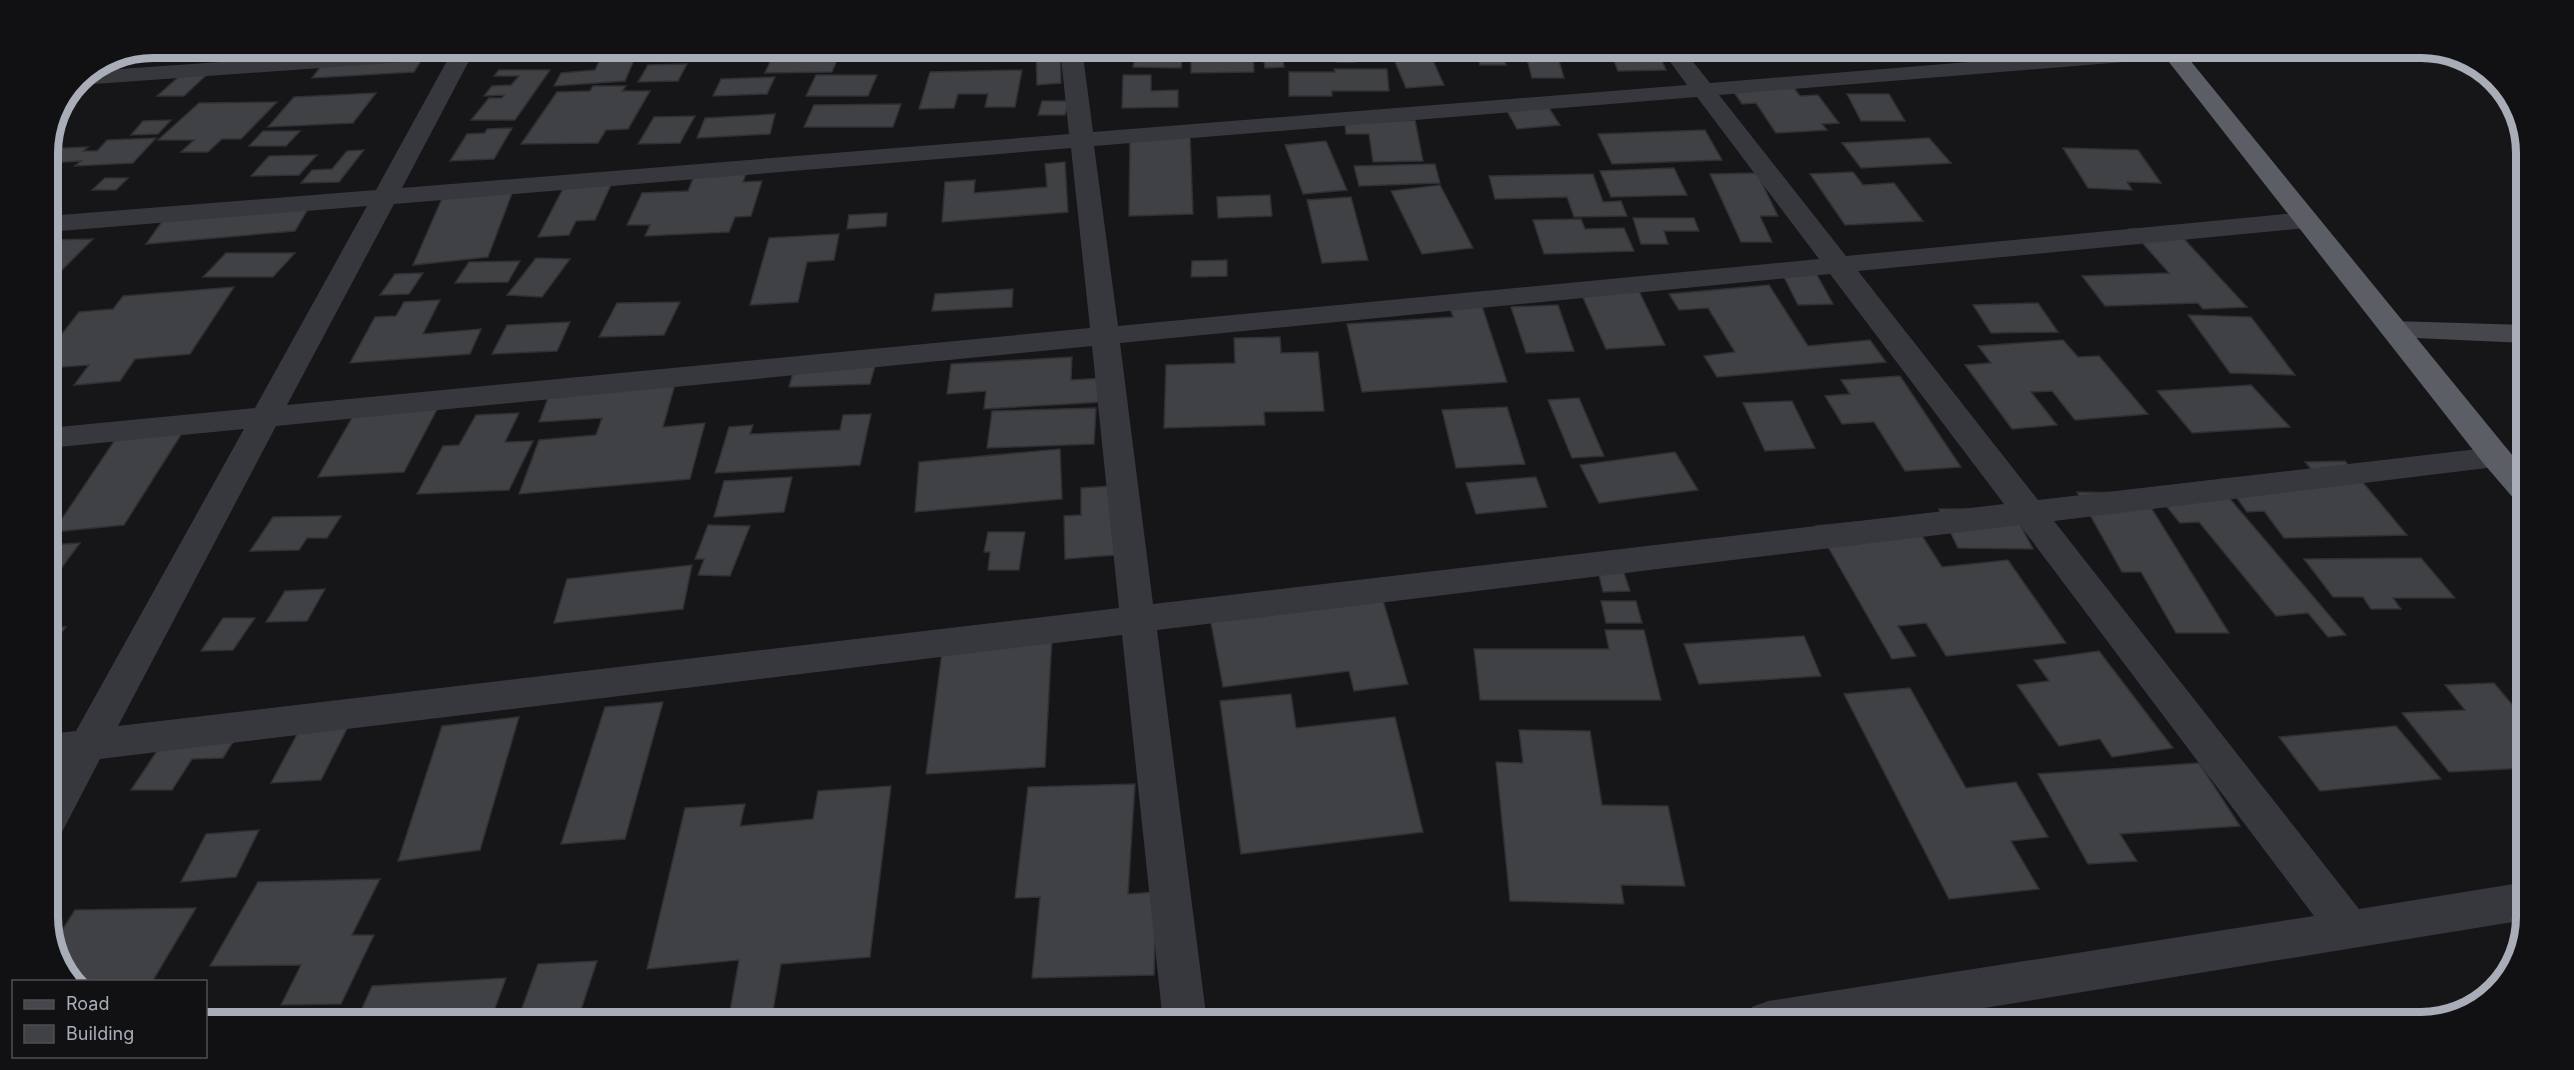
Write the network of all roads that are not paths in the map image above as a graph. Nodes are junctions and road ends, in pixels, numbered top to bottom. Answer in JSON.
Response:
{"nodes":[{"id":1,"x":354,"y":58,"type":"edge"},
{"id":2,"x":460,"y":58,"type":"edge"},
{"id":3,"x":1072,"y":58,"type":"edge"},
{"id":4,"x":1679,"y":58,"type":"edge"},
{"id":5,"x":2078,"y":58,"type":"edge"},
{"id":6,"x":2177,"y":58,"type":"edge"},
{"id":7,"x":99,"y":77,"type":"edge"},
{"id":8,"x":1704,"y":90,"type":"junction"},
{"id":9,"x":1082,"y":141,"type":"junction"},
{"id":10,"x":385,"y":197,"type":"junction"},
{"id":11,"x":2306,"y":220,"type":"junction"},
{"id":12,"x":59,"y":223,"type":"edge"},
{"id":13,"x":1839,"y":266,"type":"junction"},
{"id":14,"x":2393,"y":329,"type":"junction"},
{"id":15,"x":2515,"y":334,"type":"edge"},
{"id":16,"x":1106,"y":336,"type":"junction"},
{"id":17,"x":266,"y":417,"type":"junction"},
{"id":18,"x":59,"y":437,"type":"edge"},
{"id":19,"x":2495,"y":457,"type":"junction"},
{"id":20,"x":2515,"y":480,"type":"edge"},
{"id":21,"x":2030,"y":514,"type":"junction"},
{"id":22,"x":1138,"y":620,"type":"junction"},
{"id":23,"x":88,"y":746,"type":"junction"},
{"id":24,"x":59,"y":749,"type":"edge"},
{"id":25,"x":59,"y":800,"type":"edge"},
{"id":26,"x":2516,"y":903,"type":"edge"},
{"id":27,"x":2349,"y":928,"type":"junction"},
{"id":28,"x":1184,"y":1012,"type":"edge"},
{"id":29,"x":1830,"y":1012,"type":"edge"}],
"edges":[{"from":1,"to":7,"type":"street"},
{"from":2,"to":10,"type":"street"},
{"from":3,"to":9,"type":"street"},
{"from":4,"to":8,"type":"street"},
{"from":5,"to":8,"type":"street"},
{"from":6,"to":11,"type":"highway"},
{"from":8,"to":9,"type":"street"},
{"from":8,"to":13,"type":"street"},
{"from":9,"to":10,"type":"street"},
{"from":9,"to":16,"type":"street"},
{"from":10,"to":12,"type":"street"},
{"from":10,"to":17,"type":"street"},
{"from":11,"to":13,"type":"street"},
{"from":11,"to":14,"type":"highway"},
{"from":13,"to":16,"type":"street"},
{"from":13,"to":21,"type":"street"},
{"from":14,"to":15,"type":"main road"},
{"from":14,"to":19,"type":"highway"},
{"from":16,"to":17,"type":"street"},
{"from":16,"to":22,"type":"street"},
{"from":17,"to":18,"type":"street"},
{"from":17,"to":23,"type":"street"},
{"from":19,"to":20,"type":"highway"},
{"from":19,"to":21,"type":"street"},
{"from":21,"to":22,"type":"street"},
{"from":21,"to":27,"type":"street"},
{"from":22,"to":23,"type":"street"},
{"from":22,"to":28,"type":"street"},
{"from":23,"to":24,"type":"street"},
{"from":23,"to":25,"type":"street"},
{"from":26,"to":27,"type":"street"},
{"from":27,"to":29,"type":"street"}]}
